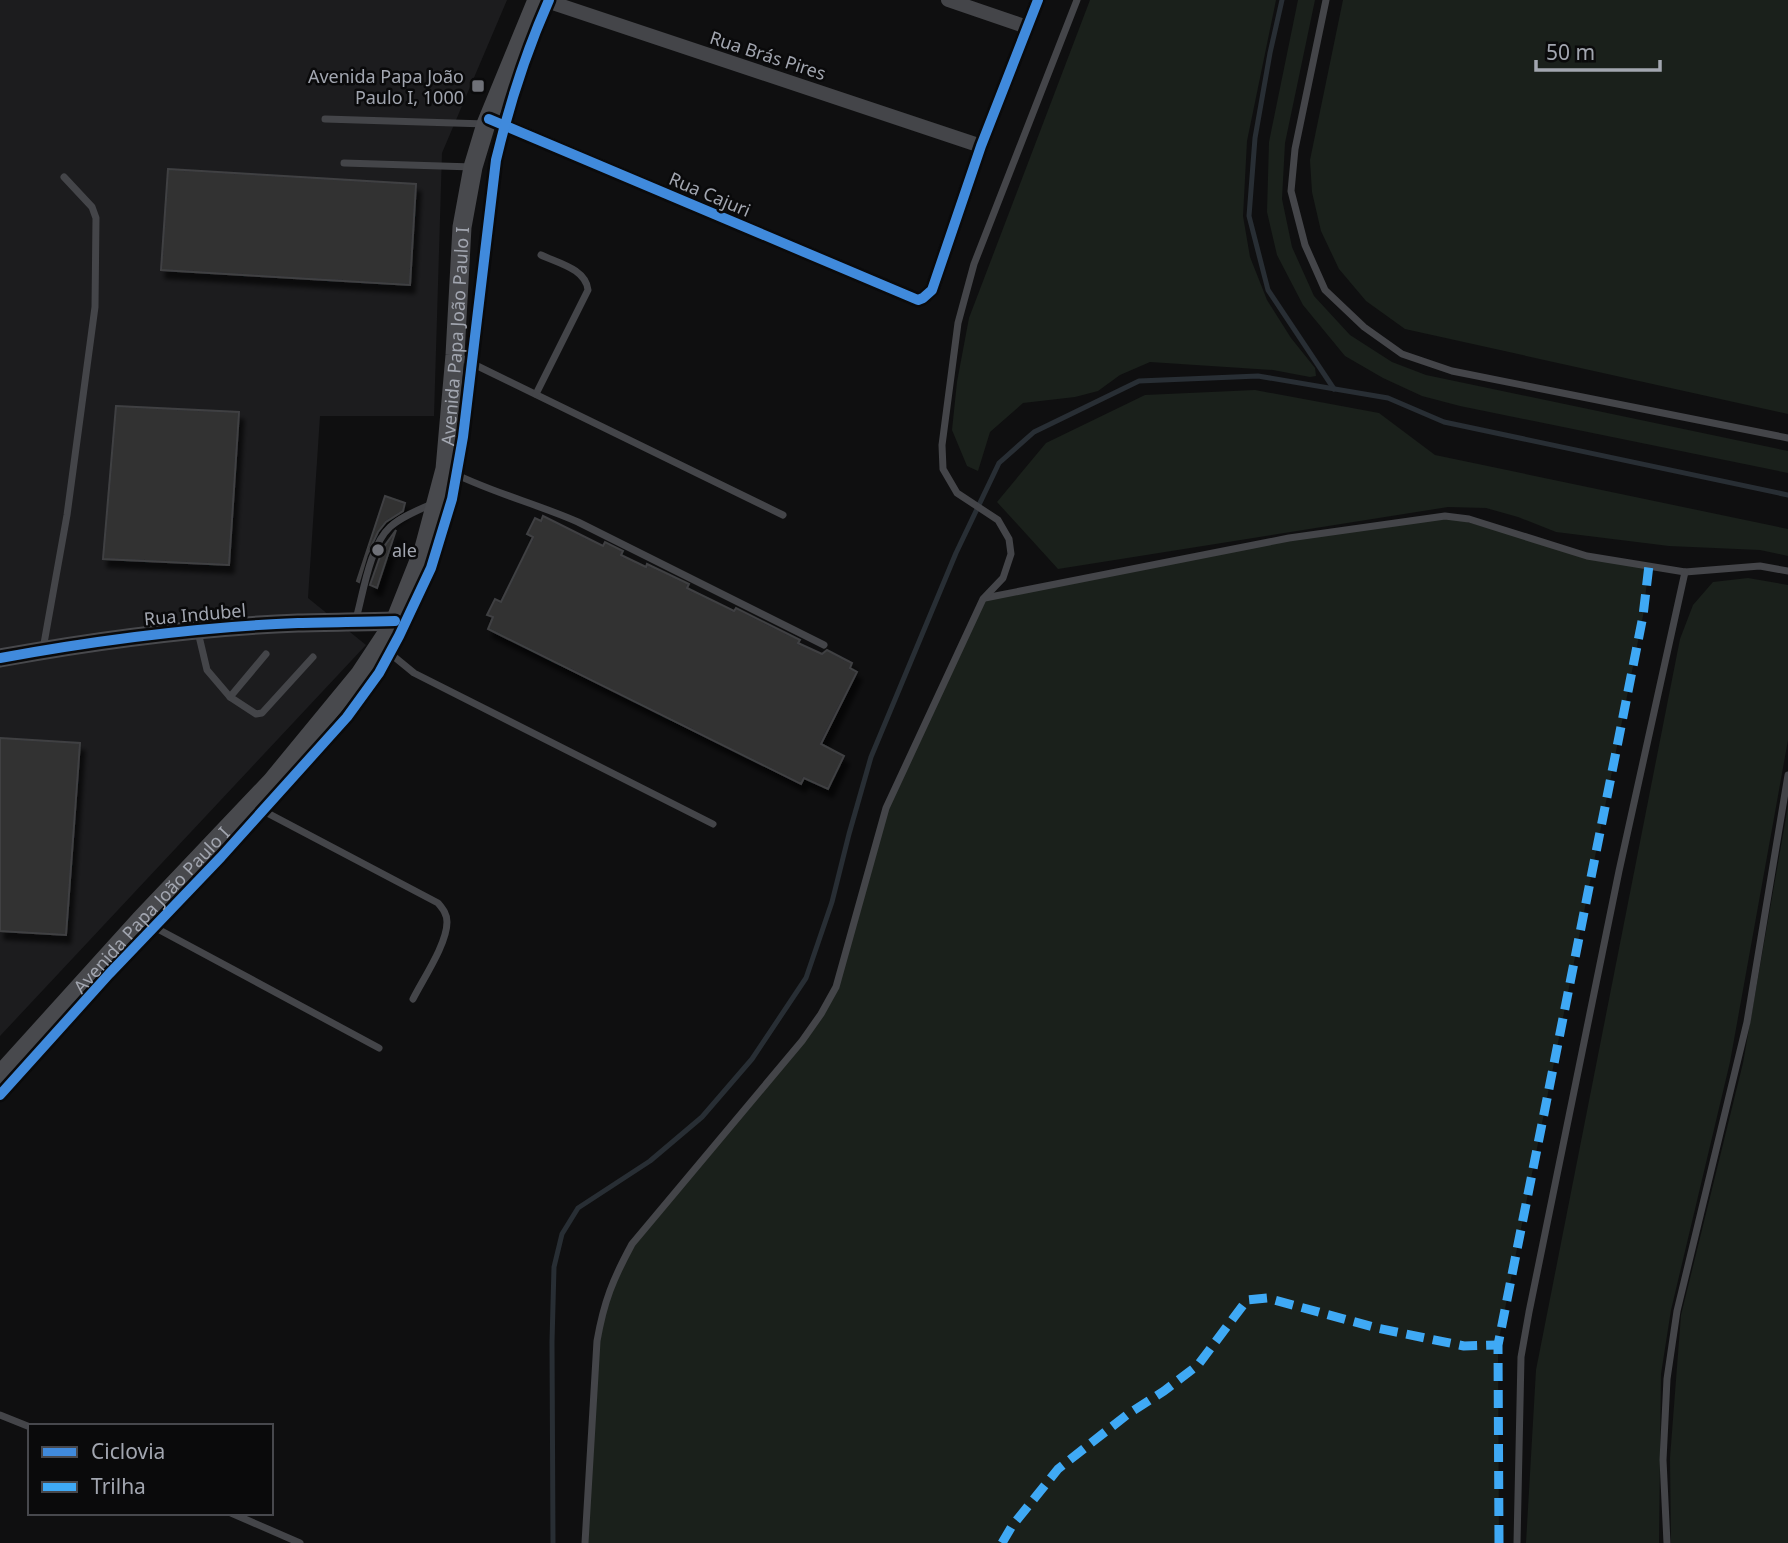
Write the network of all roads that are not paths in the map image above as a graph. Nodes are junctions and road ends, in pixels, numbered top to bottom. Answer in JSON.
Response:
{"nodes":[{"id":1,"x":537,"y":0,"type":"edge"},
{"id":2,"x":544,"y":0,"type":"edge"},
{"id":3,"x":948,"y":0,"type":"edge"},
{"id":4,"x":1038,"y":0,"type":"edge"},
{"id":5,"x":1077,"y":0,"type":"edge"},
{"id":6,"x":1326,"y":0,"type":"edge"},
{"id":7,"x":1027,"y":27,"type":"junction"},
{"id":8,"x":325,"y":119,"type":"dead end"},
{"id":9,"x":488,"y":122,"type":"junction"},
{"id":10,"x":981,"y":146,"type":"junction"},
{"id":11,"x":344,"y":163,"type":"dead end"},
{"id":12,"x":473,"y":167,"type":"junction"},
{"id":13,"x":64,"y":177,"type":"dead end"},
{"id":14,"x":541,"y":255,"type":"dead end"},
{"id":15,"x":455,"y":355,"type":"junction"},
{"id":16,"x":536,"y":394,"type":"junction"},
{"id":17,"x":1788,"y":438,"type":"edge"},
{"id":18,"x":445,"y":469,"type":"junction"},
{"id":19,"x":438,"y":502,"type":"junction"},
{"id":20,"x":783,"y":515,"type":"dead end"},
{"id":21,"x":1788,"y":571,"type":"edge"},
{"id":22,"x":1685,"y":572,"type":"junction"},
{"id":23,"x":983,"y":599,"type":"junction"},
{"id":24,"x":394,"y":621,"type":"junction"},
{"id":25,"x":355,"y":622,"type":"junction"},
{"id":26,"x":197,"y":630,"type":"junction"},
{"id":27,"x":380,"y":645,"type":"junction"},
{"id":28,"x":824,"y":645,"type":"dead end"},
{"id":29,"x":43,"y":650,"type":"junction"},
{"id":30,"x":266,"y":654,"type":"dead end"},
{"id":31,"x":313,"y":657,"type":"dead end"},
{"id":32,"x":0,"y":658,"type":"edge"},
{"id":33,"x":230,"y":697,"type":"junction"},
{"id":34,"x":1788,"y":775,"type":"edge"},
{"id":35,"x":251,"y":805,"type":"junction"},
{"id":36,"x":713,"y":824,"type":"dead end"},
{"id":37,"x":140,"y":920,"type":"junction"},
{"id":38,"x":413,"y":999,"type":"dead end"},
{"id":39,"x":379,"y":1048,"type":"dead end"},
{"id":40,"x":0,"y":1075,"type":"edge"},
{"id":41,"x":0,"y":1415,"type":"edge"},
{"id":42,"x":28,"y":1426,"type":"edge"},
{"id":43,"x":236,"y":1515,"type":"edge"},
{"id":44,"x":300,"y":1543,"type":"edge"},
{"id":45,"x":585,"y":1543,"type":"edge"},
{"id":46,"x":1517,"y":1543,"type":"edge"},
{"id":47,"x":1667,"y":1543,"type":"edge"}],
"edges":[{"from":1,"to":9,"type":"main road","name":"Avenida Papa João Paulo I"},
{"from":2,"to":10,"type":"street","name":"Rua Brás Pires"},
{"from":3,"to":7,"type":"street"},
{"from":4,"to":7,"type":"street"},
{"from":5,"to":23,"type":"lane"},
{"from":6,"to":17,"type":"lane"},
{"from":7,"to":10,"type":"street"},
{"from":8,"to":9,"type":"lane"},
{"from":9,"to":10,"type":"street","name":"Rua Cajuri"},
{"from":9,"to":12,"type":"main road","name":"Avenida Papa João Paulo I"},
{"from":11,"to":12,"type":"lane"},
{"from":12,"to":15,"type":"main road","name":"Avenida Papa João Paulo I"},
{"from":13,"to":29,"type":"lane"},
{"from":14,"to":16,"type":"lane"},
{"from":15,"to":16,"type":"lane"},
{"from":15,"to":18,"type":"main road","name":"Avenida Papa João Paulo I"},
{"from":16,"to":20,"type":"lane"},
{"from":18,"to":19,"type":"main road","name":"Avenida Papa João Paulo I"},
{"from":18,"to":28,"type":"lane"},
{"from":19,"to":24,"type":"main road","name":"Avenida Papa João Paulo I"},
{"from":19,"to":25,"type":"lane"},
{"from":21,"to":22,"type":"lane"},
{"from":22,"to":23,"type":"lane"},
{"from":22,"to":46,"type":"lane"},
{"from":23,"to":45,"type":"lane"},
{"from":24,"to":25,"type":"main road","name":"Rua Indubel"},
{"from":24,"to":27,"type":"main road","name":"Avenida Papa João Paulo I"},
{"from":25,"to":26,"type":"main road","name":"Rua Indubel"},
{"from":26,"to":29,"type":"main road","name":"Rua Indubel"},
{"from":26,"to":33,"type":"lane"},
{"from":27,"to":35,"type":"main road","name":"Avenida Papa João Paulo I"},
{"from":27,"to":36,"type":"lane"},
{"from":29,"to":32,"type":"main road","name":"Rua Indubel"},
{"from":30,"to":33,"type":"lane"},
{"from":31,"to":33,"type":"lane"},
{"from":34,"to":47,"type":"lane"},
{"from":35,"to":37,"type":"main road","name":"Avenida Papa João Paulo I"},
{"from":35,"to":38,"type":"lane"},
{"from":37,"to":39,"type":"lane"},
{"from":37,"to":40,"type":"main road","name":"Avenida Papa João Paulo I"},
{"from":41,"to":42,"type":"lane"},
{"from":43,"to":44,"type":"lane"}]}
